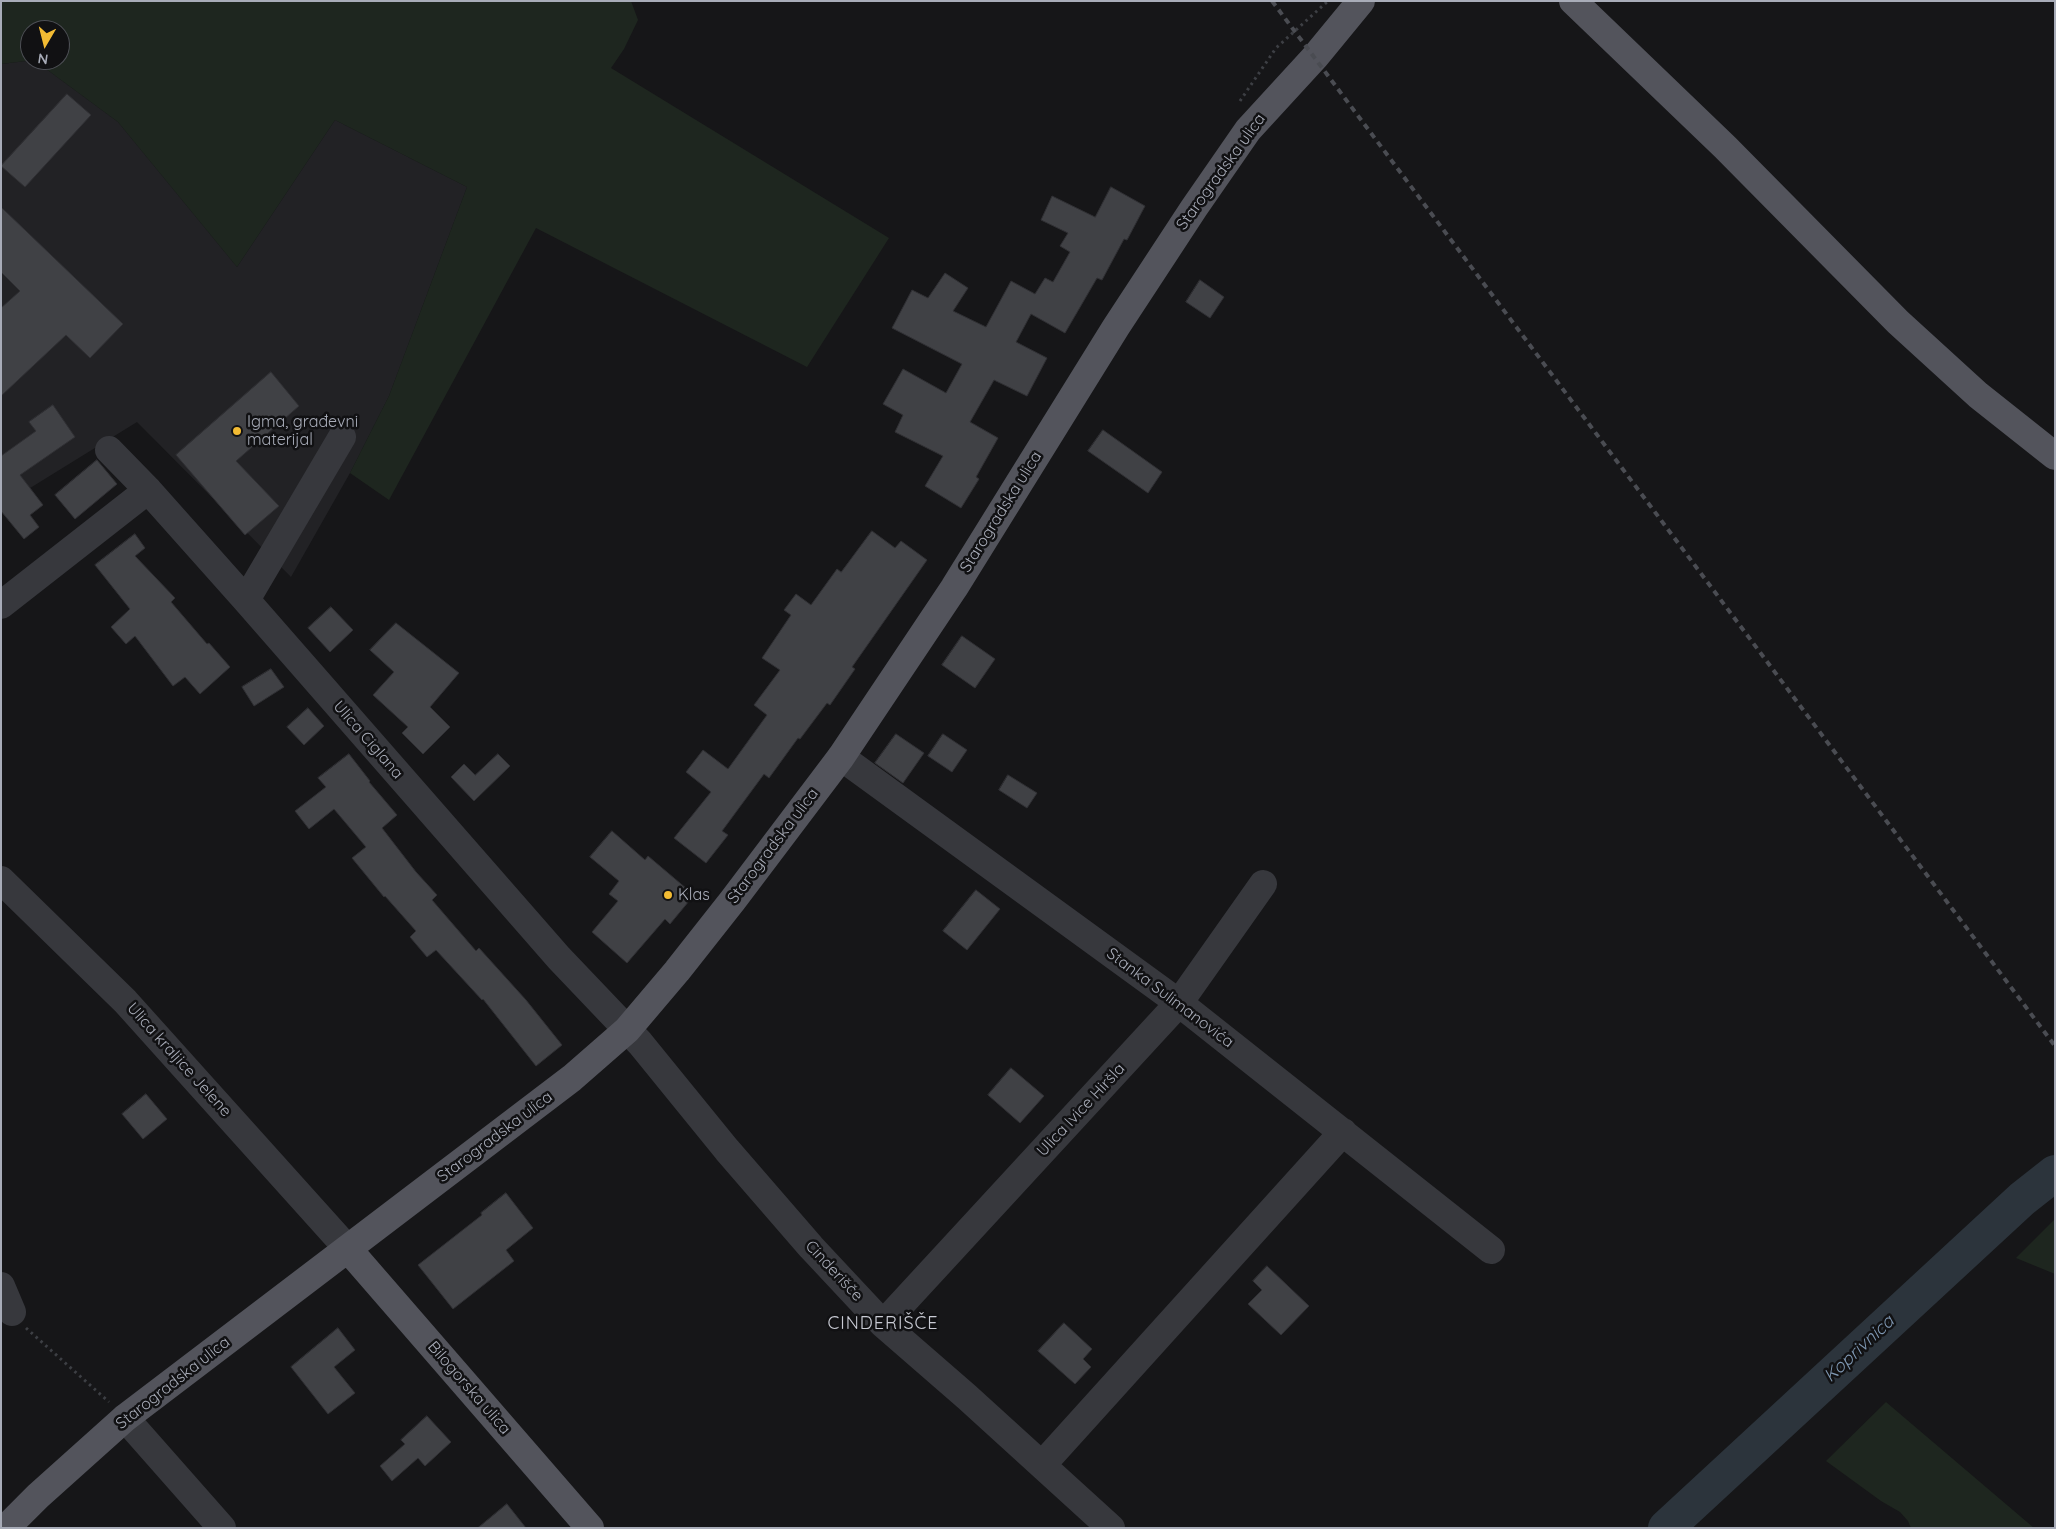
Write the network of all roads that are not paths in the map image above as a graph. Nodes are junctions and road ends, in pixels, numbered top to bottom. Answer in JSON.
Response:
{"nodes":[{"id":1,"x":1361,"y":1,"type":"edge"},
{"id":2,"x":1573,"y":1,"type":"edge"},
{"id":3,"x":1340,"y":8,"type":"edge"},
{"id":4,"x":342,"y":437,"type":"dead end"},
{"id":5,"x":109,"y":450,"type":"dead end"},
{"id":6,"x":2055,"y":456,"type":"edge"},
{"id":7,"x":148,"y":490,"type":"junction"},
{"id":8,"x":246,"y":600,"type":"junction"},
{"id":9,"x":1,"y":605,"type":"edge"},
{"id":10,"x":841,"y":757,"type":"junction"},
{"id":11,"x":1,"y":880,"type":"edge"},
{"id":12,"x":1263,"y":884,"type":"dead end"},
{"id":13,"x":1179,"y":1003,"type":"junction"},
{"id":14,"x":627,"y":1030,"type":"junction"},
{"id":15,"x":1343,"y":1132,"type":"junction"},
{"id":16,"x":348,"y":1248,"type":"junction"},
{"id":17,"x":1491,"y":1250,"type":"dead end"},
{"id":18,"x":1,"y":1286,"type":"edge"},
{"id":19,"x":12,"y":1312,"type":"road end"},
{"id":20,"x":884,"y":1324,"type":"junction"},
{"id":21,"x":118,"y":1411,"type":"junction"},
{"id":22,"x":1042,"y":1465,"type":"junction"},
{"id":23,"x":6,"y":1528,"type":"edge"},
{"id":24,"x":222,"y":1528,"type":"edge"},
{"id":25,"x":590,"y":1528,"type":"edge"},
{"id":26,"x":1112,"y":1528,"type":"edge"}],
"edges":[{"from":1,"to":3,"type":"main road","name":"Starogradska ulica"},
{"from":2,"to":6,"type":"main road"},
{"from":3,"to":10,"type":"main road","name":"Starogradska ulica"},
{"from":4,"to":8,"type":"street"},
{"from":5,"to":7,"type":"street","name":"Ulica Ciglana"},
{"from":7,"to":8,"type":"street","name":"Ulica Ciglana"},
{"from":7,"to":9,"type":"street"},
{"from":8,"to":14,"type":"street","name":"Ulica Ciglana"},
{"from":10,"to":13,"type":"street","name":"Stanka Sulimanovića"},
{"from":10,"to":14,"type":"main road","name":"Starogradska ulica"},
{"from":11,"to":16,"type":"street","name":"Ulica kraljice Jelene"},
{"from":12,"to":13,"type":"street","name":"Ulica Ivice Hiršla"},
{"from":13,"to":15,"type":"street","name":"Stanka Sulimanovića"},
{"from":13,"to":20,"type":"street","name":"Ulica Ivice Hiršla"},
{"from":14,"to":16,"type":"main road","name":"Starogradska ulica"},
{"from":14,"to":20,"type":"street","name":"Cinderišče"},
{"from":15,"to":17,"type":"street","name":"Stanka Sulimanovića"},
{"from":15,"to":22,"type":"street"},
{"from":16,"to":21,"type":"main road","name":"Starogradska ulica"},
{"from":16,"to":25,"type":"main road","name":"Bilogorska ulica"},
{"from":18,"to":19,"type":"street"},
{"from":20,"to":22,"type":"street","name":"Cinderišče"},
{"from":21,"to":23,"type":"main road","name":"Starogradska ulica"},
{"from":21,"to":24,"type":"street"},
{"from":22,"to":26,"type":"street","name":"Cinderišče"}]}
